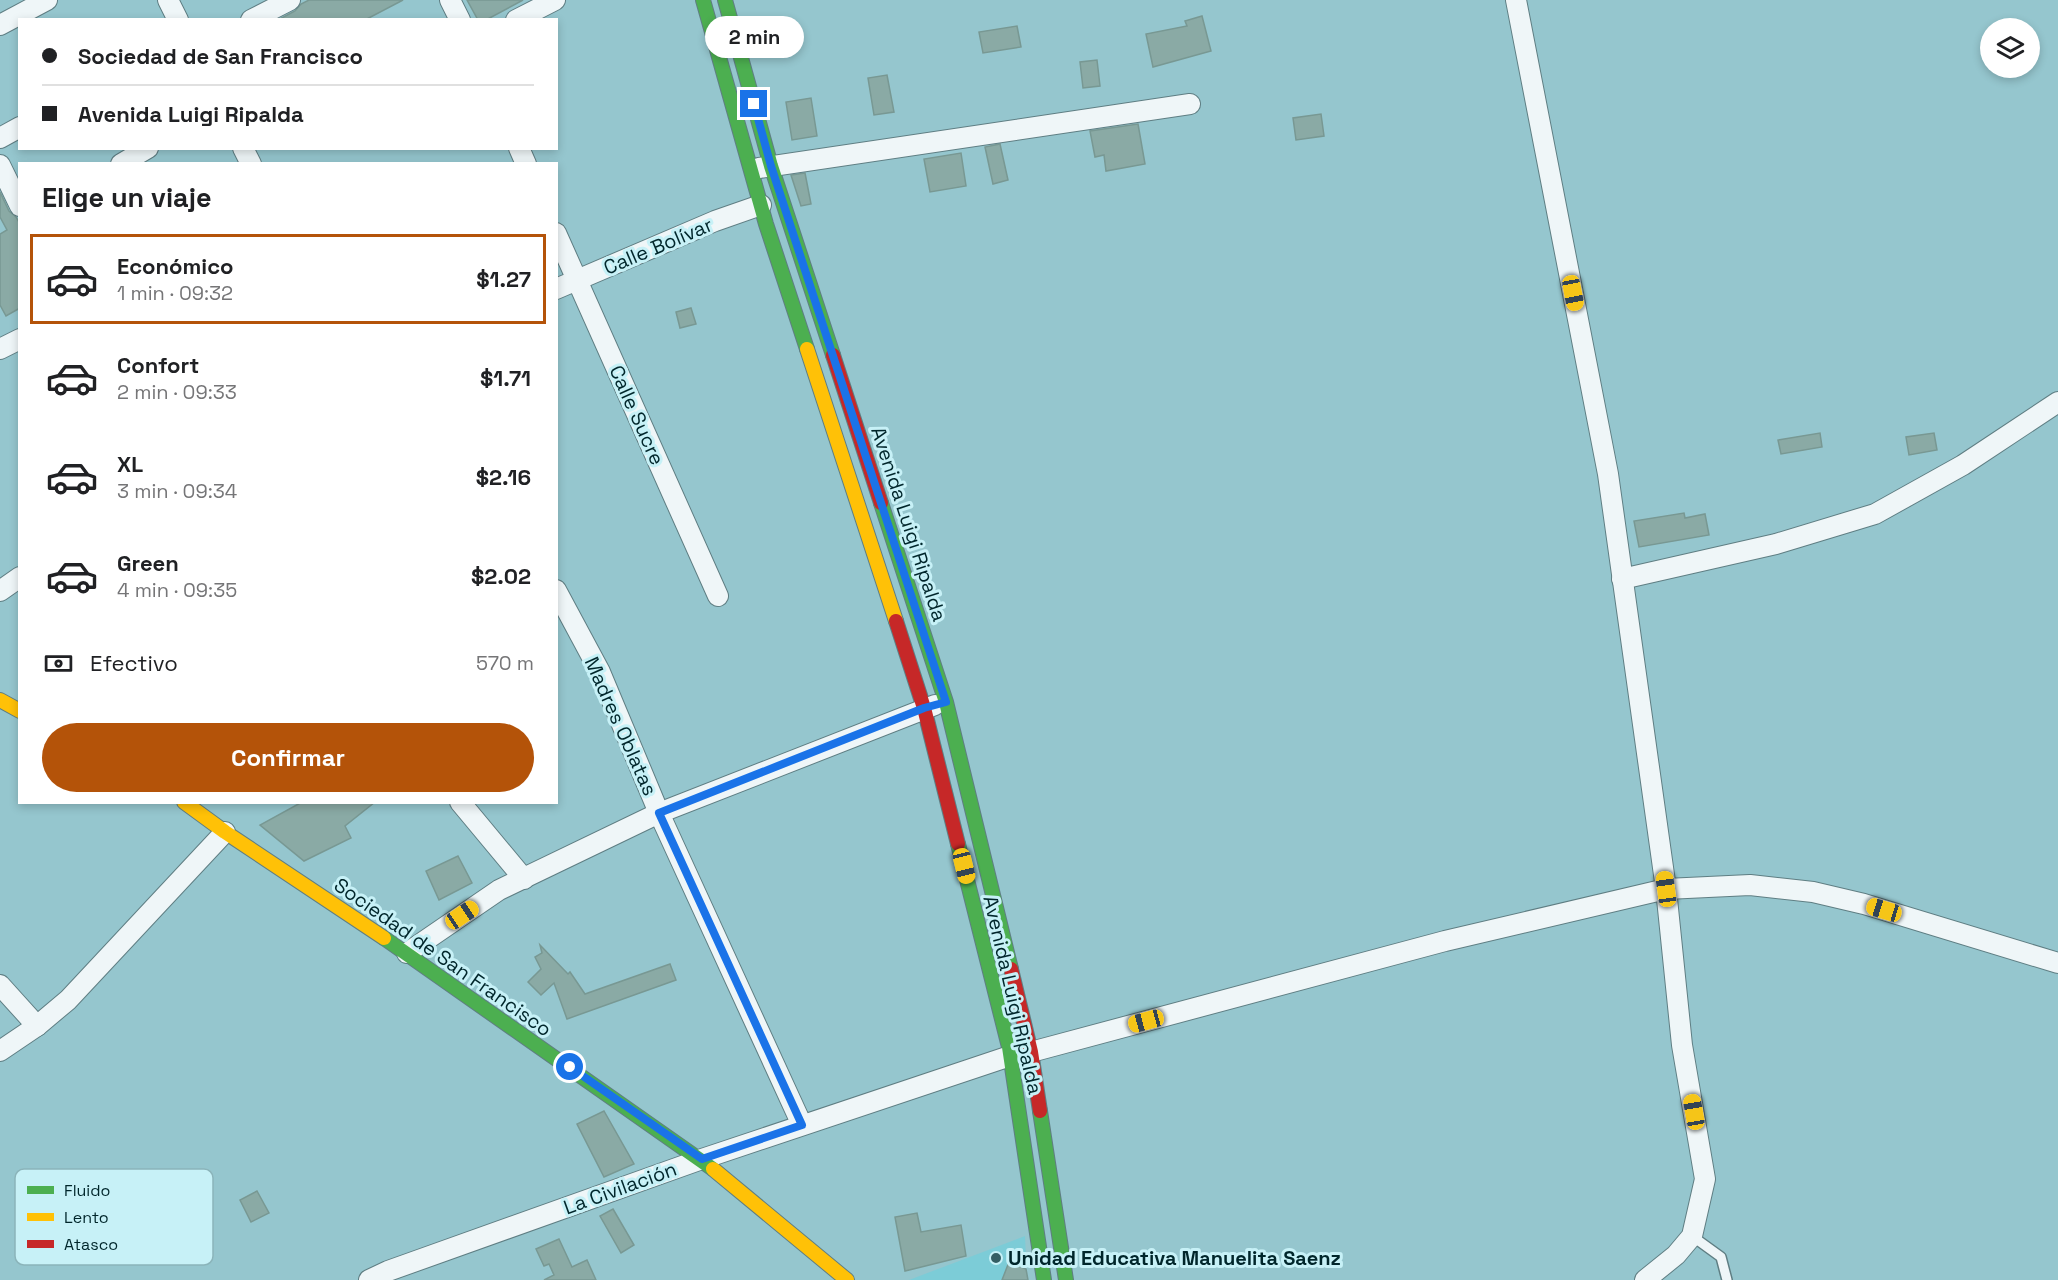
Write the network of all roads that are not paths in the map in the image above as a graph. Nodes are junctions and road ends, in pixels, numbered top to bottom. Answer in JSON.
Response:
{"nodes":[{"id":1,"x":47,"y":0,"type":"edge"},
{"id":2,"x":168,"y":0,"type":"edge"},
{"id":3,"x":290,"y":0,"type":"edge"},
{"id":4,"x":450,"y":0,"type":"edge"},
{"id":5,"x":555,"y":0,"type":"edge"},
{"id":6,"x":704,"y":0,"type":"edge"},
{"id":7,"x":725,"y":0,"type":"edge"},
{"id":8,"x":1516,"y":0,"type":"edge"},
{"id":9,"x":177,"y":18,"type":"edge"},
{"id":10,"x":255,"y":18,"type":"edge"},
{"id":11,"x":459,"y":18,"type":"edge"},
{"id":12,"x":520,"y":18,"type":"edge"},
{"id":13,"x":0,"y":25,"type":"edge"},
{"id":14,"x":1190,"y":104,"type":"dead end"},
{"id":15,"x":18,"y":128,"type":"edge"},
{"id":16,"x":0,"y":138,"type":"edge"},
{"id":17,"x":145,"y":150,"type":"edge"},
{"id":18,"x":124,"y":162,"type":"edge"},
{"id":19,"x":0,"y":165,"type":"edge"},
{"id":20,"x":771,"y":166,"type":"junction"},
{"id":21,"x":751,"y":170,"type":"junction"},
{"id":22,"x":18,"y":202,"type":"edge"},
{"id":23,"x":761,"y":205,"type":"junction"},
{"id":24,"x":558,"y":237,"type":"edge"},
{"id":25,"x":578,"y":280,"type":"junction"},
{"id":26,"x":558,"y":288,"type":"edge"},
{"id":27,"x":18,"y":340,"type":"edge"},
{"id":28,"x":0,"y":349,"type":"edge"},
{"id":29,"x":2058,"y":402,"type":"edge"},
{"id":30,"x":18,"y":578,"type":"edge"},
{"id":31,"x":1623,"y":579,"type":"junction"},
{"id":32,"x":0,"y":591,"type":"edge"},
{"id":33,"x":558,"y":594,"type":"edge"},
{"id":34,"x":718,"y":596,"type":"dead end"},
{"id":35,"x":0,"y":701,"type":"edge"},
{"id":36,"x":946,"y":702,"type":"junction"},
{"id":37,"x":924,"y":708,"type":"junction"},
{"id":38,"x":18,"y":710,"type":"edge"},
{"id":39,"x":187,"y":804,"type":"edge"},
{"id":40,"x":462,"y":804,"type":"edge"},
{"id":41,"x":659,"y":813,"type":"junction"},
{"id":42,"x":225,"y":832,"type":"junction"},
{"id":43,"x":524,"y":879,"type":"junction"},
{"id":44,"x":1666,"y":889,"type":"junction"},
{"id":45,"x":407,"y":953,"type":"junction"},
{"id":46,"x":2058,"y":963,"type":"edge"},
{"id":47,"x":0,"y":985,"type":"edge"},
{"id":48,"x":37,"y":1026,"type":"junction"},
{"id":49,"x":0,"y":1051,"type":"edge"},
{"id":50,"x":1031,"y":1052,"type":"junction"},
{"id":51,"x":1010,"y":1056,"type":"junction"},
{"id":52,"x":802,"y":1125,"type":"junction"},
{"id":53,"x":702,"y":1159,"type":"junction"},
{"id":54,"x":1692,"y":1236,"type":"junction"},
{"id":55,"x":369,"y":1280,"type":"edge"},
{"id":56,"x":847,"y":1280,"type":"edge"},
{"id":57,"x":1044,"y":1280,"type":"edge"},
{"id":58,"x":1066,"y":1280,"type":"edge"},
{"id":59,"x":1645,"y":1280,"type":"edge"},
{"id":60,"x":1727,"y":1280,"type":"edge"}],
"edges":[{"from":1,"to":13,"type":"street"},
{"from":2,"to":9,"type":"street"},
{"from":3,"to":10,"type":"street"},
{"from":4,"to":11,"type":"street"},
{"from":5,"to":12,"type":"street"},
{"from":6,"to":21,"type":"street","name":"Avenida Luigi Ripalda"},
{"from":7,"to":20,"type":"street","name":"Avenida Luigi Ripalda"},
{"from":8,"to":31,"type":"street"},
{"from":14,"to":20,"type":"street"},
{"from":15,"to":16,"type":"street"},
{"from":17,"to":18,"type":"street"},
{"from":19,"to":22,"type":"street"},
{"from":20,"to":21,"type":"street"},
{"from":20,"to":36,"type":"street","name":"Avenida Luigi Ripalda"},
{"from":21,"to":23,"type":"street","name":"Avenida Luigi Ripalda"},
{"from":23,"to":25,"type":"street","name":"Calle Bolívar"},
{"from":23,"to":37,"type":"street","name":"Avenida Luigi Ripalda"},
{"from":24,"to":25,"type":"street","name":"Calle Sucre"},
{"from":25,"to":26,"type":"street","name":"Calle Bolívar"},
{"from":25,"to":34,"type":"street","name":"Calle Sucre"},
{"from":27,"to":28,"type":"street"},
{"from":29,"to":31,"type":"street"},
{"from":30,"to":32,"type":"street"},
{"from":31,"to":44,"type":"street"},
{"from":33,"to":41,"type":"street","name":"Madres Oblatas"},
{"from":35,"to":38,"type":"street"},
{"from":36,"to":37,"type":"street"},
{"from":36,"to":50,"type":"street","name":"Avenida Luigi Ripalda"},
{"from":37,"to":41,"type":"street"},
{"from":37,"to":51,"type":"street","name":"Avenida Luigi Ripalda"},
{"from":39,"to":42,"type":"street","name":"Sociedad de San Francisco"},
{"from":40,"to":43,"type":"street"},
{"from":41,"to":43,"type":"street"},
{"from":41,"to":52,"type":"street","name":"Madres Oblatas"},
{"from":42,"to":45,"type":"street","name":"Sociedad de San Francisco"},
{"from":42,"to":48,"type":"street"},
{"from":43,"to":45,"type":"street"},
{"from":44,"to":46,"type":"street"},
{"from":44,"to":50,"type":"street"},
{"from":44,"to":54,"type":"street"},
{"from":45,"to":53,"type":"street","name":"Sociedad de San Francisco"},
{"from":47,"to":48,"type":"street"},
{"from":48,"to":49,"type":"street"},
{"from":50,"to":58,"type":"street","name":"Avenida Luigi Ripalda"},
{"from":51,"to":52,"type":"street","name":"La Civilación"},
{"from":51,"to":57,"type":"street","name":"Avenida Luigi Ripalda"},
{"from":52,"to":53,"type":"street","name":"La Civilación"},
{"from":53,"to":55,"type":"street","name":"La Civilación"},
{"from":53,"to":56,"type":"street","name":"Sociedad de San Francisco"},
{"from":54,"to":59,"type":"street"},
{"from":54,"to":60,"type":"lane"}]}
